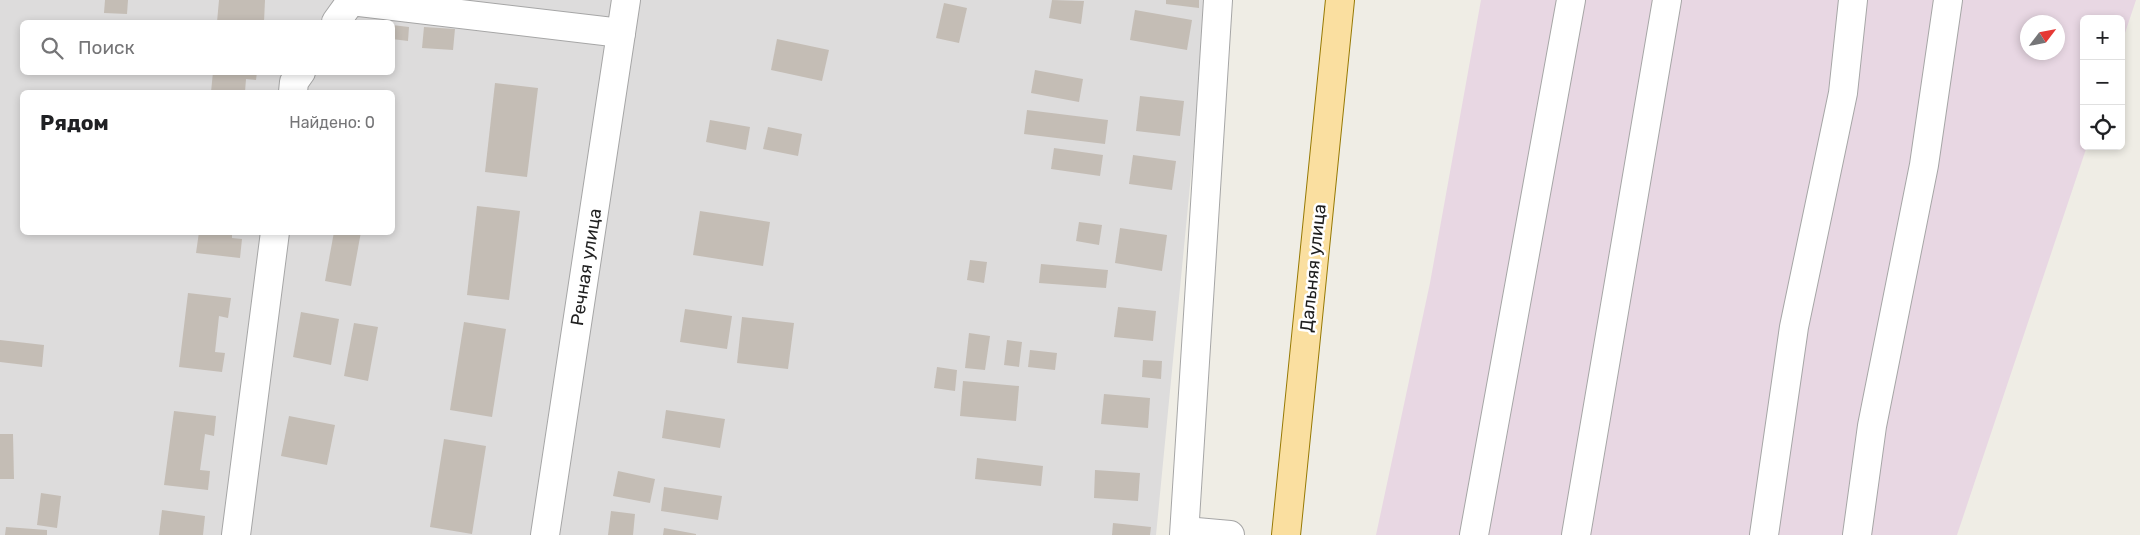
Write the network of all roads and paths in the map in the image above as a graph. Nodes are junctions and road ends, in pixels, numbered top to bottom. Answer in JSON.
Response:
{"nodes":[{"id":1,"x":351,"y":0,"type":"edge"},
{"id":2,"x":626,"y":0,"type":"edge"},
{"id":3,"x":1218,"y":0,"type":"edge"},
{"id":4,"x":1340,"y":0,"type":"edge"},
{"id":5,"x":1571,"y":0,"type":"edge"},
{"id":6,"x":1667,"y":0,"type":"edge"},
{"id":7,"x":1853,"y":0,"type":"edge"},
{"id":8,"x":1948,"y":0,"type":"edge"},
{"id":9,"x":456,"y":7,"type":"edge"},
{"id":10,"x":337,"y":20,"type":"edge"},
{"id":11,"x":621,"y":33,"type":"junction"},
{"id":12,"x":298,"y":75,"type":"edge"},
{"id":13,"x":293,"y":90,"type":"edge"},
{"id":14,"x":275,"y":235,"type":"edge"},
{"id":15,"x":1185,"y":533,"type":"edge"},
{"id":16,"x":236,"y":535,"type":"edge"},
{"id":17,"x":546,"y":535,"type":"edge"},
{"id":18,"x":1230,"y":535,"type":"edge"},
{"id":19,"x":1286,"y":535,"type":"edge"},
{"id":20,"x":1474,"y":535,"type":"edge"},
{"id":21,"x":1576,"y":535,"type":"edge"},
{"id":22,"x":1764,"y":535,"type":"edge"},
{"id":23,"x":1857,"y":535,"type":"edge"}],
"edges":[{"from":1,"to":9,"type":"street"},
{"from":1,"to":10,"type":"street"},
{"from":2,"to":11,"type":"street","name":"Речная улица"},
{"from":3,"to":15,"type":"street"},
{"from":4,"to":19,"type":"main road","name":"Дальняя улица"},
{"from":5,"to":20,"type":"street"},
{"from":6,"to":21,"type":"street"},
{"from":7,"to":22,"type":"street"},
{"from":8,"to":23,"type":"street"},
{"from":9,"to":11,"type":"street"},
{"from":11,"to":17,"type":"street","name":"Речная улица"},
{"from":12,"to":13,"type":"street"},
{"from":14,"to":16,"type":"street"},
{"from":15,"to":18,"type":"street"}]}
